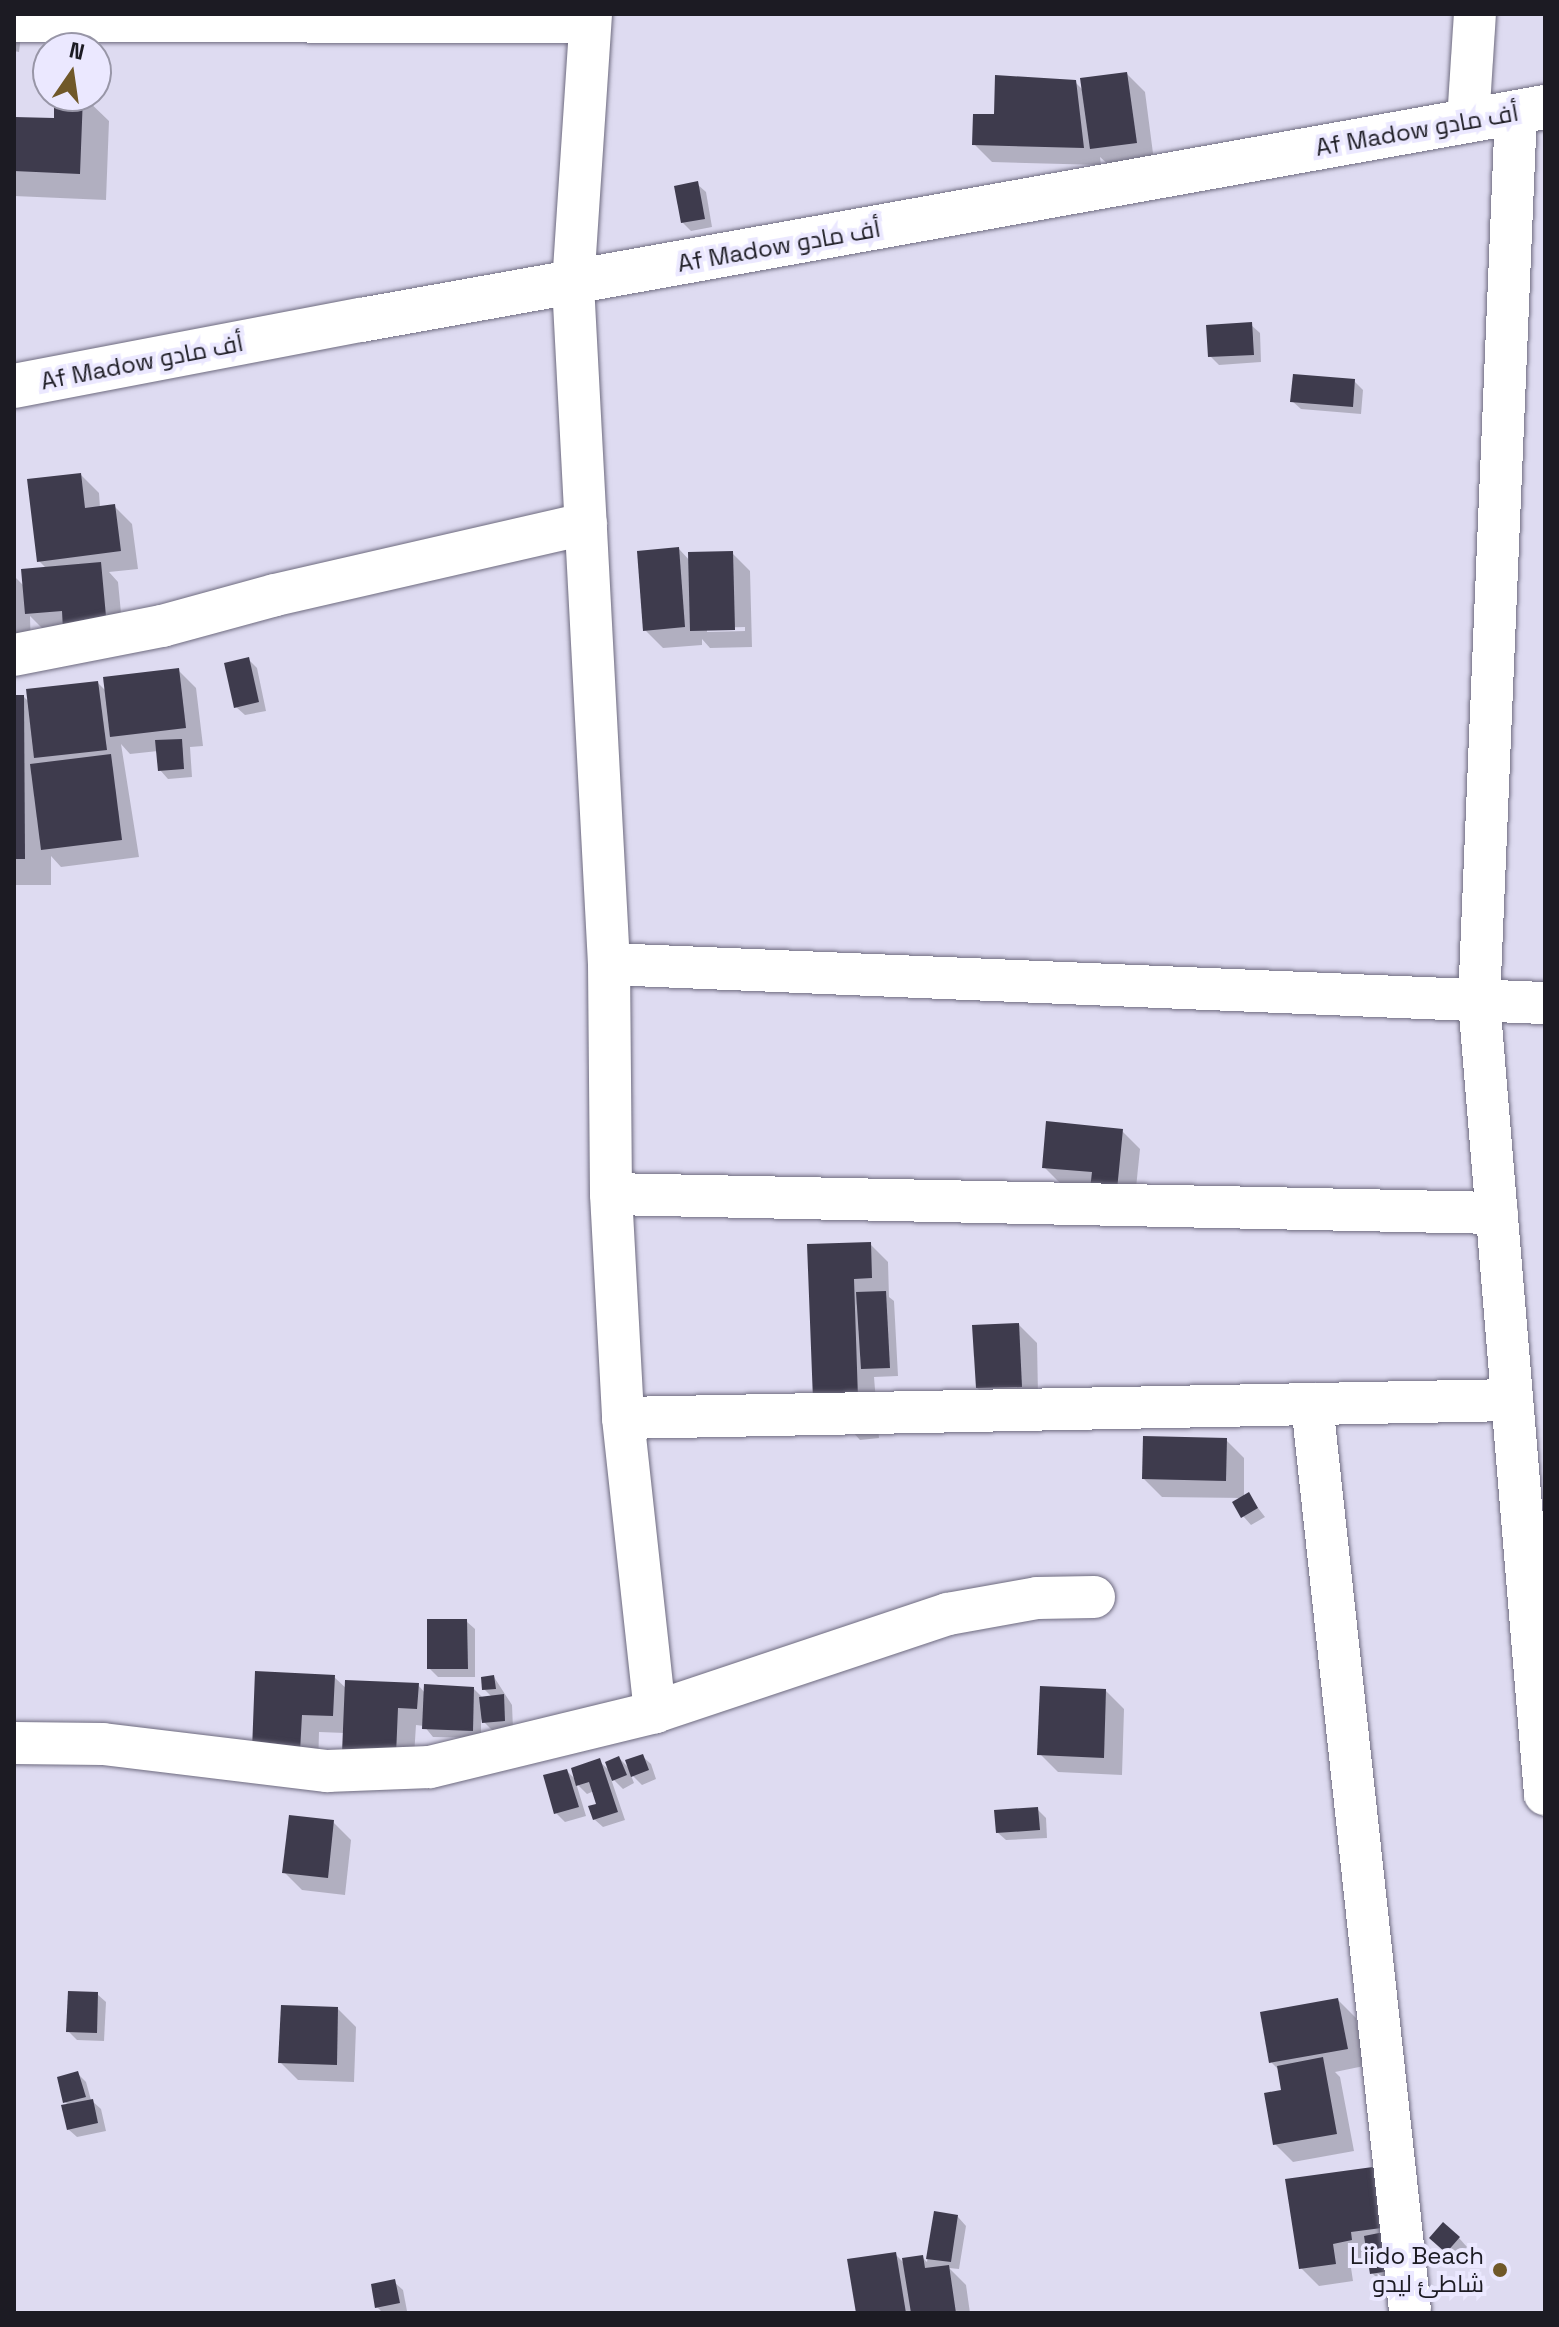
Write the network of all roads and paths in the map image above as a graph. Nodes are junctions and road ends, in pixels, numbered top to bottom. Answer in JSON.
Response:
{"nodes":[{"id":1,"x":1475,"y":14,"type":"edge"},
{"id":2,"x":591,"y":18,"type":"edge"},
{"id":3,"x":14,"y":21,"type":"edge"},
{"id":4,"x":1531,"y":110,"type":"edge"},
{"id":5,"x":1468,"y":121,"type":"junction"},
{"id":6,"x":573,"y":284,"type":"junction"},
{"id":7,"x":14,"y":386,"type":"edge"},
{"id":8,"x":586,"y":524,"type":"junction"},
{"id":9,"x":14,"y":655,"type":"edge"},
{"id":10,"x":609,"y":964,"type":"junction"},
{"id":11,"x":1479,"y":1001,"type":"junction"},
{"id":12,"x":1545,"y":1003,"type":"edge"},
{"id":13,"x":611,"y":1194,"type":"junction"},
{"id":14,"x":1497,"y":1213,"type":"junction"},
{"id":15,"x":1512,"y":1400,"type":"junction"},
{"id":16,"x":1312,"y":1404,"type":"junction"},
{"id":17,"x":623,"y":1418,"type":"junction"},
{"id":18,"x":1094,"y":1597,"type":"dead end"},
{"id":19,"x":655,"y":1712,"type":"junction"},
{"id":20,"x":14,"y":1743,"type":"edge"},
{"id":21,"x":1545,"y":1794,"type":"edge"},
{"id":22,"x":1410,"y":2310,"type":"dead end"}],
"edges":[{"from":1,"to":5,"type":"street"},
{"from":2,"to":3,"type":"street"},
{"from":2,"to":6,"type":"street"},
{"from":4,"to":5,"type":"street","name":"Af Madow أف مادو"},
{"from":4,"to":11,"type":"street"},
{"from":5,"to":6,"type":"street","name":"Af Madow أف مادو"},
{"from":6,"to":7,"type":"street","name":"Af Madow أف مادو"},
{"from":6,"to":8,"type":"street"},
{"from":8,"to":9,"type":"street"},
{"from":8,"to":10,"type":"street"},
{"from":10,"to":11,"type":"street"},
{"from":10,"to":13,"type":"street"},
{"from":11,"to":12,"type":"street"},
{"from":11,"to":14,"type":"street"},
{"from":13,"to":14,"type":"street"},
{"from":13,"to":17,"type":"street"},
{"from":14,"to":15,"type":"street"},
{"from":15,"to":16,"type":"street"},
{"from":15,"to":21,"type":"street"},
{"from":16,"to":17,"type":"street"},
{"from":16,"to":22,"type":"street"},
{"from":17,"to":19,"type":"street"},
{"from":18,"to":19,"type":"street"},
{"from":19,"to":20,"type":"street"}]}
